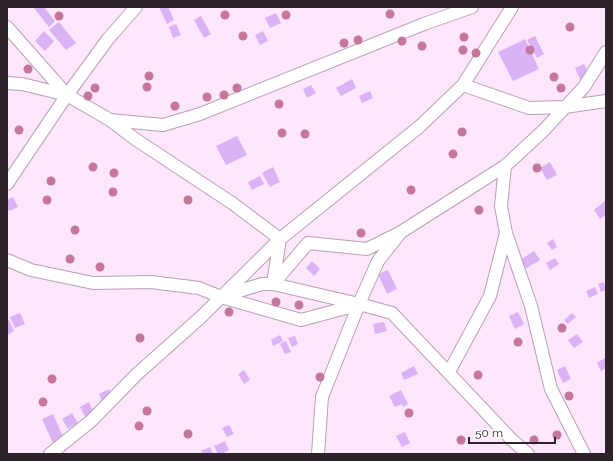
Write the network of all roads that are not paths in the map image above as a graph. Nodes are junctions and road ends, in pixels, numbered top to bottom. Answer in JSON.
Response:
{"nodes":[{"id":1,"x":136,"y":7,"type":"edge"},
{"id":2,"x":472,"y":7,"type":"edge"},
{"id":3,"x":512,"y":7,"type":"edge"},
{"id":4,"x":7,"y":27,"type":"edge"},
{"id":5,"x":606,"y":52,"type":"edge"},
{"id":6,"x":7,"y":83,"type":"edge"},
{"id":7,"x":463,"y":85,"type":"junction"},
{"id":8,"x":68,"y":95,"type":"junction"},
{"id":9,"x":606,"y":101,"type":"edge"},
{"id":10,"x":565,"y":107,"type":"junction"},
{"id":11,"x":110,"y":120,"type":"junction"},
{"id":12,"x":505,"y":166,"type":"junction"},
{"id":13,"x":7,"y":184,"type":"edge"},
{"id":14,"x":402,"y":232,"type":"junction"},
{"id":15,"x":506,"y":233,"type":"junction"},
{"id":16,"x":280,"y":239,"type":"junction"},
{"id":17,"x":7,"y":260,"type":"edge"},
{"id":18,"x":273,"y":284,"type":"junction"},
{"id":19,"x":221,"y":297,"type":"junction"},
{"id":20,"x":359,"y":304,"type":"junction"},
{"id":21,"x":449,"y":372,"type":"junction"},
{"id":22,"x":50,"y":454,"type":"edge"},
{"id":23,"x":318,"y":454,"type":"edge"},
{"id":24,"x":528,"y":454,"type":"edge"},
{"id":25,"x":584,"y":454,"type":"edge"}],
"edges":[{"from":1,"to":8,"type":"street"},
{"from":2,"to":11,"type":"street"},
{"from":3,"to":7,"type":"street"},
{"from":4,"to":8,"type":"street"},
{"from":5,"to":10,"type":"street"},
{"from":6,"to":8,"type":"street"},
{"from":7,"to":10,"type":"street"},
{"from":7,"to":16,"type":"street"},
{"from":8,"to":11,"type":"street"},
{"from":8,"to":13,"type":"street"},
{"from":9,"to":10,"type":"street"},
{"from":10,"to":12,"type":"street"},
{"from":11,"to":16,"type":"street"},
{"from":12,"to":14,"type":"street"},
{"from":12,"to":15,"type":"street"},
{"from":14,"to":18,"type":"street"},
{"from":14,"to":20,"type":"street"},
{"from":15,"to":21,"type":"street"},
{"from":15,"to":25,"type":"street"},
{"from":16,"to":18,"type":"street"},
{"from":16,"to":19,"type":"street"},
{"from":17,"to":19,"type":"street"},
{"from":18,"to":19,"type":"street"},
{"from":18,"to":20,"type":"street"},
{"from":19,"to":20,"type":"street"},
{"from":19,"to":22,"type":"street"},
{"from":20,"to":21,"type":"street"},
{"from":20,"to":23,"type":"street"},
{"from":21,"to":24,"type":"street"}]}
